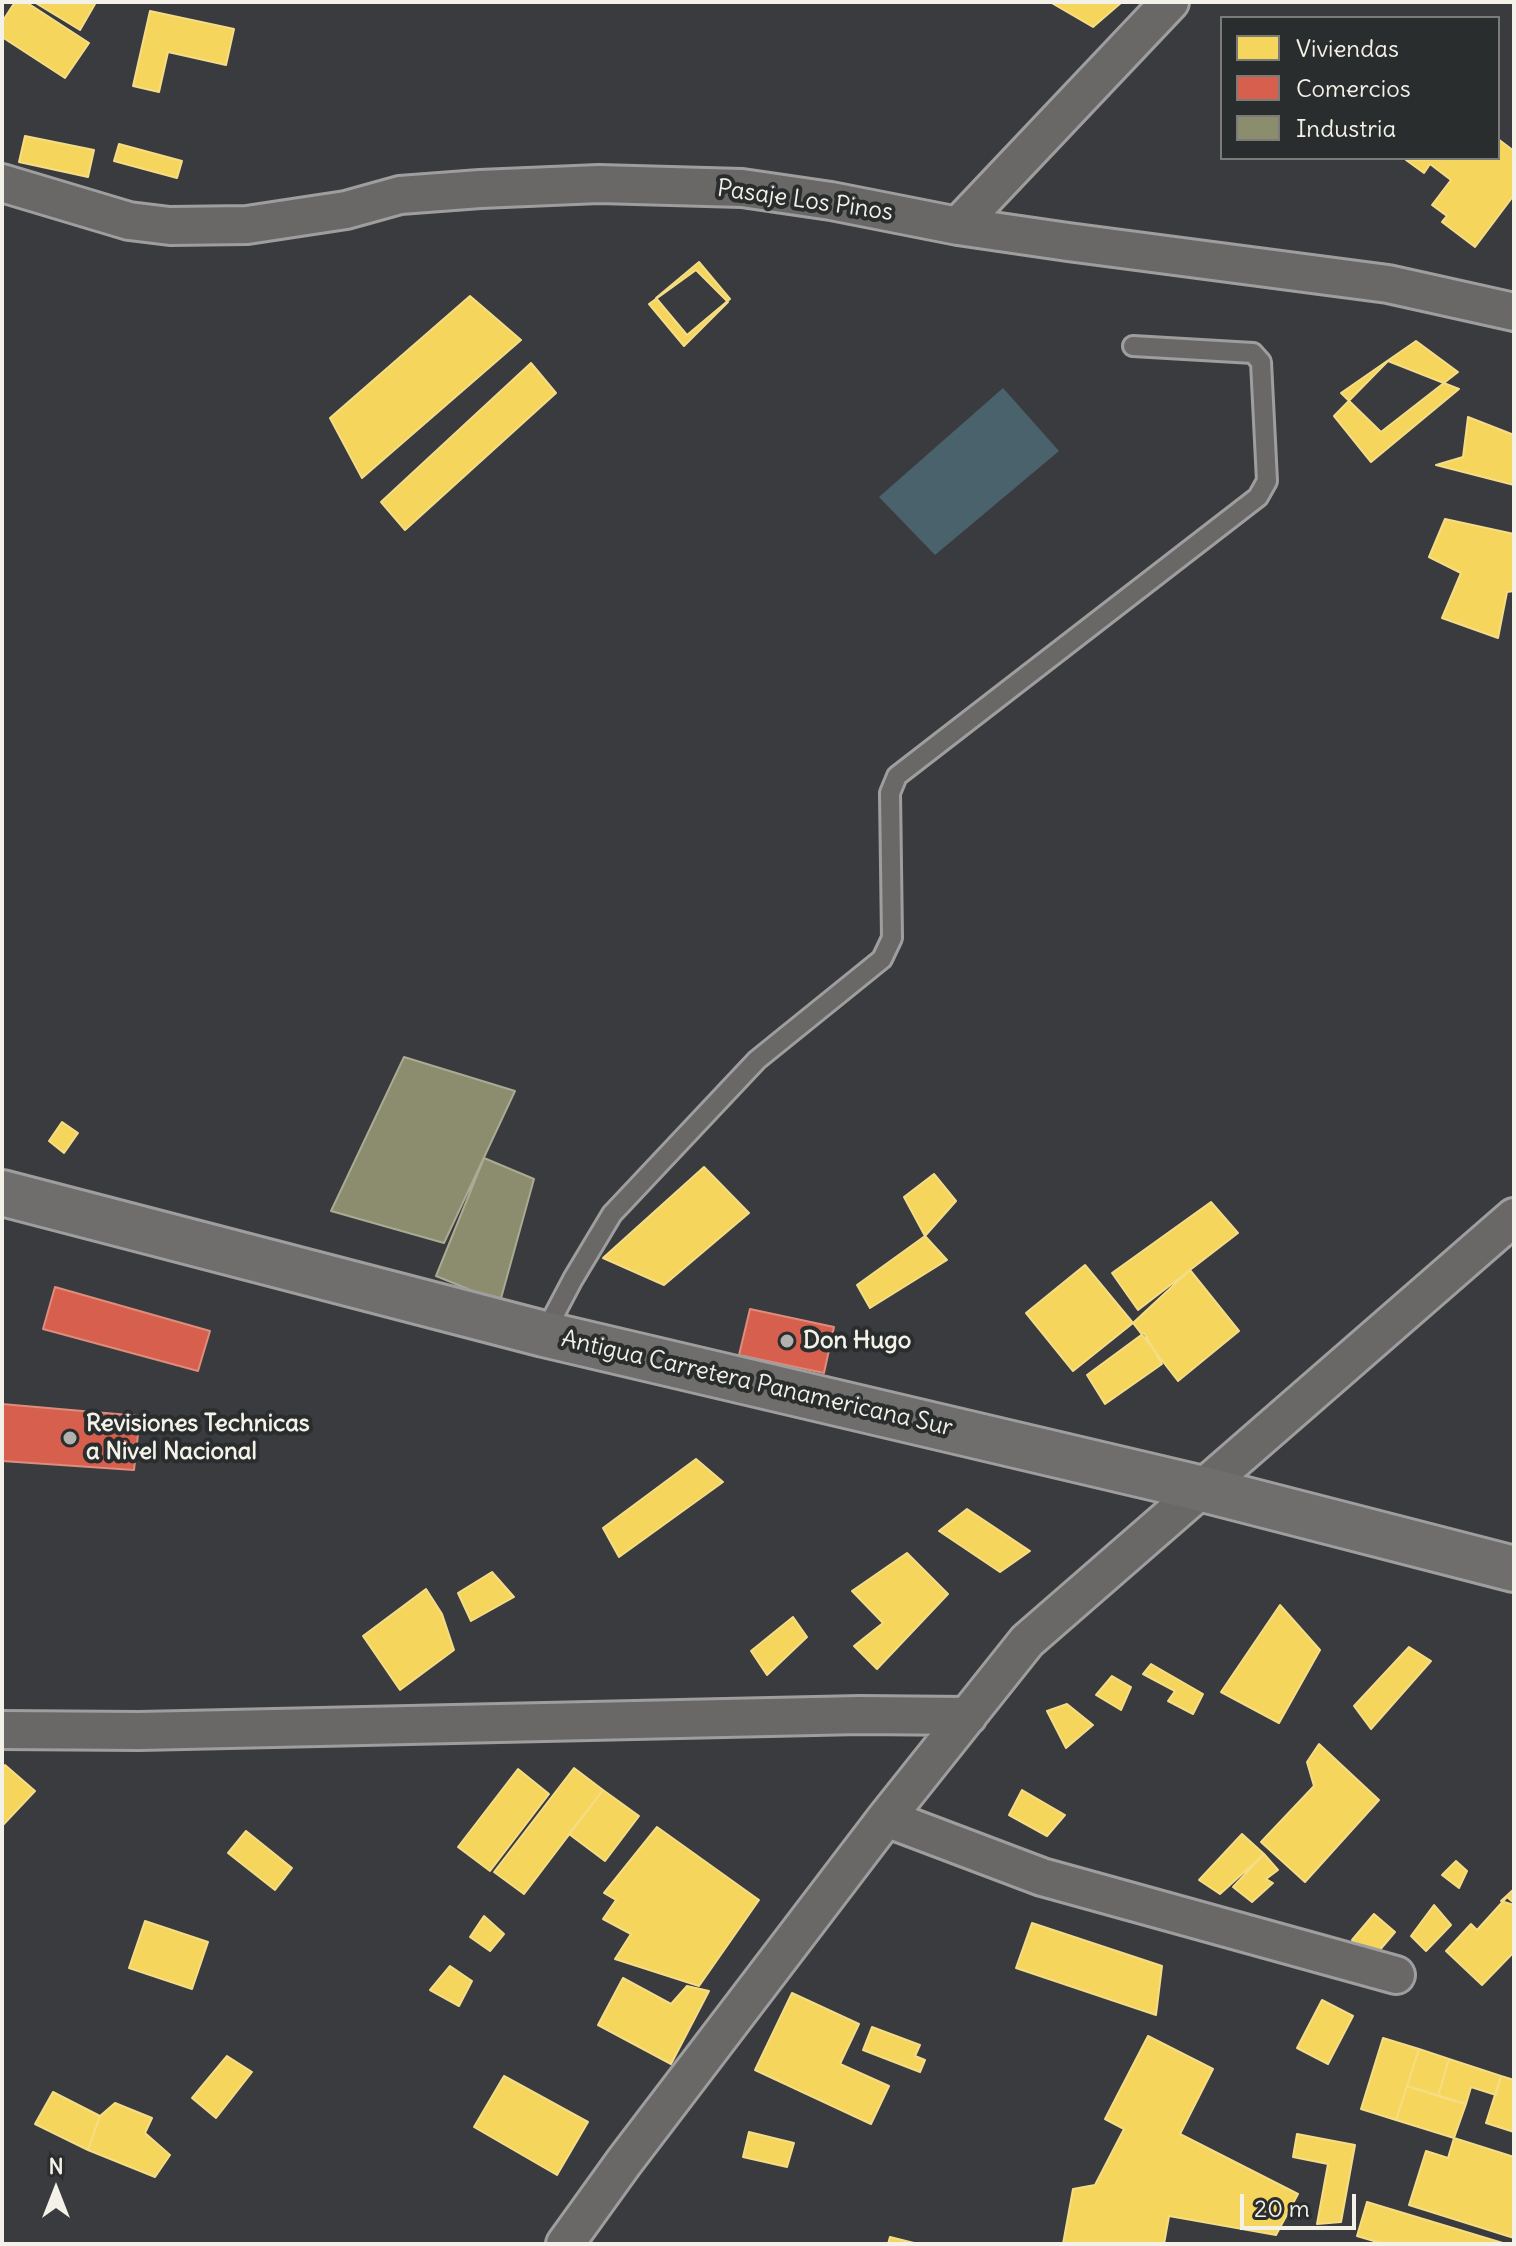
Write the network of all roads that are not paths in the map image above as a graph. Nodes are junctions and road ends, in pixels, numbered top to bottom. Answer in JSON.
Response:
{"nodes":[{"id":1,"x":1170,"y":2,"type":"edge"},
{"id":2,"x":2,"y":183,"type":"edge"},
{"id":3,"x":958,"y":226,"type":"junction"},
{"id":4,"x":1514,"y":312,"type":"edge"},
{"id":5,"x":1133,"y":346,"type":"dead end"},
{"id":6,"x":2,"y":1193,"type":"edge"},
{"id":7,"x":1514,"y":1217,"type":"edge"},
{"id":8,"x":544,"y":1334,"type":"junction"},
{"id":9,"x":1203,"y":1489,"type":"junction"},
{"id":10,"x":1514,"y":1569,"type":"edge"},
{"id":11,"x":968,"y":1716,"type":"junction"},
{"id":12,"x":2,"y":1730,"type":"edge"},
{"id":13,"x":886,"y":1818,"type":"junction"},
{"id":14,"x":1396,"y":1975,"type":"dead end"},
{"id":15,"x":565,"y":2244,"type":"edge"}],
"edges":[{"from":1,"to":3,"type":"street"},
{"from":2,"to":3,"type":"street","name":"Pasaje Los Pinos"},
{"from":3,"to":4,"type":"street","name":"Pasaje Los Pinos"},
{"from":5,"to":8,"type":"lane"},
{"from":6,"to":8,"type":"highway","name":"Antigua Carretera Panamericana Sur"},
{"from":7,"to":9,"type":"street"},
{"from":8,"to":9,"type":"highway","name":"Antigua Carretera Panamericana Sur"},
{"from":9,"to":10,"type":"highway","name":"Antigua Carretera Panamericana Sur"},
{"from":9,"to":11,"type":"street"},
{"from":11,"to":12,"type":"street"},
{"from":11,"to":13,"type":"street"},
{"from":13,"to":14,"type":"street"},
{"from":13,"to":15,"type":"street"}]}
